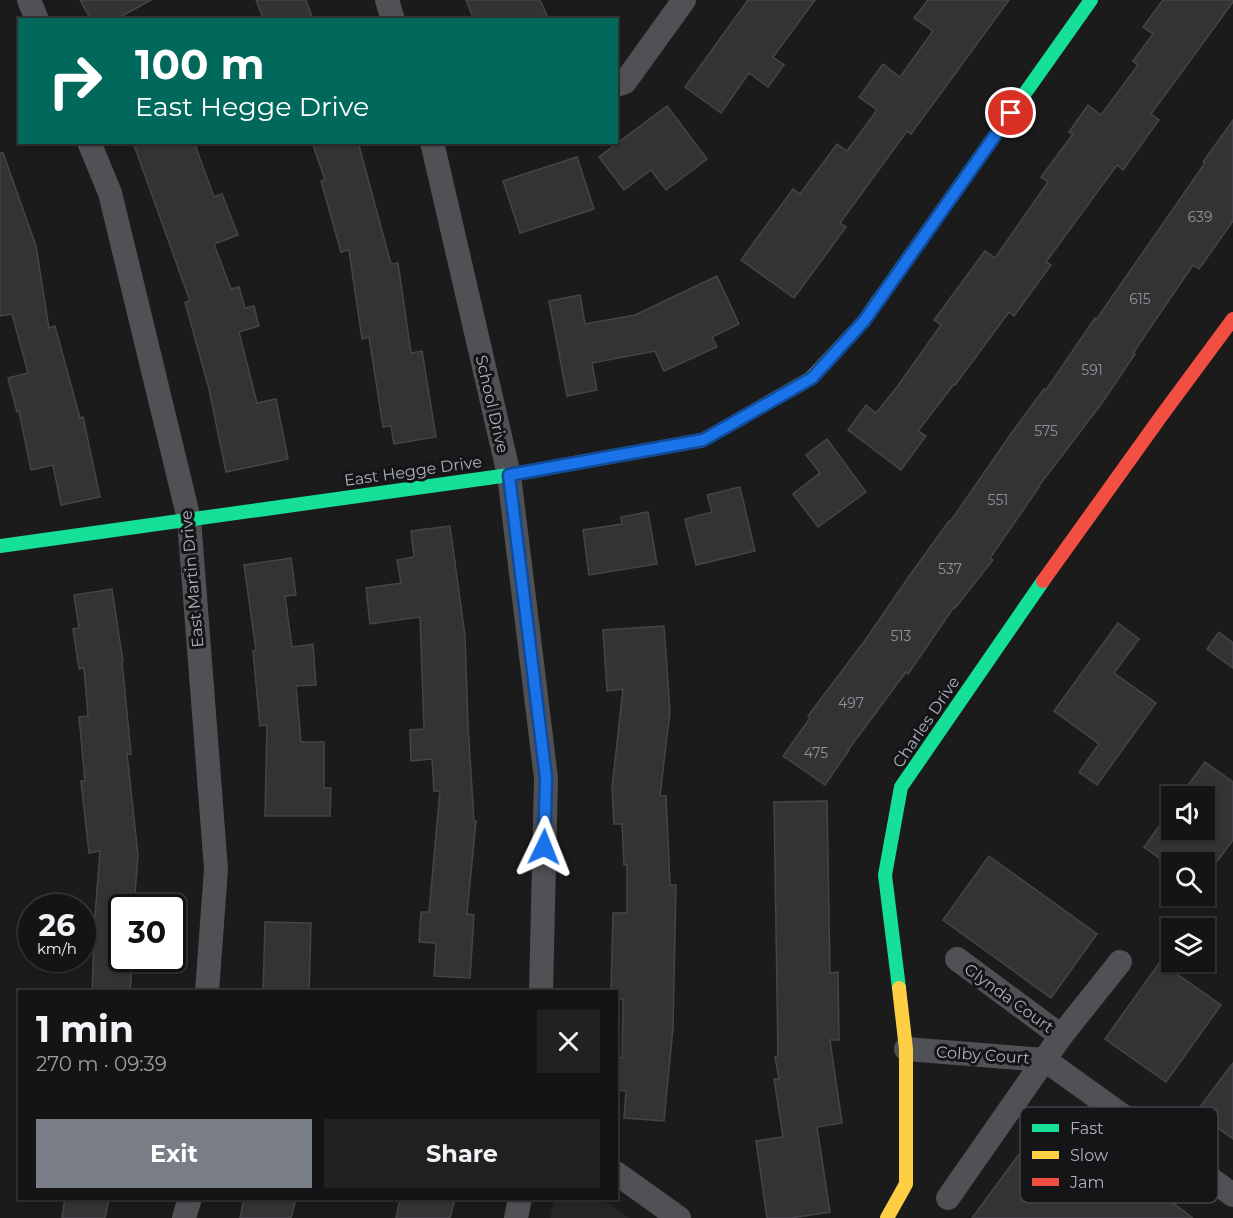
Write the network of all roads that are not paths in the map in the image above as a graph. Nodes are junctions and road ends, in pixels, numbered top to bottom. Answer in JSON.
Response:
{"nodes":[{"id":1,"x":29,"y":0,"type":"edge"},
{"id":2,"x":387,"y":0,"type":"edge"},
{"id":3,"x":684,"y":0,"type":"edge"},
{"id":4,"x":1091,"y":0,"type":"edge"},
{"id":5,"x":36,"y":18,"type":"edge"},
{"id":6,"x":392,"y":18,"type":"edge"},
{"id":7,"x":618,"y":84,"type":"edge"},
{"id":8,"x":90,"y":144,"type":"edge"},
{"id":9,"x":438,"y":144,"type":"edge"},
{"id":10,"x":1233,"y":319,"type":"edge"},
{"id":11,"x":509,"y":475,"type":"junction"},
{"id":12,"x":189,"y":519,"type":"junction"},
{"id":13,"x":0,"y":546,"type":"edge"},
{"id":14,"x":957,"y":959,"type":"dead end"},
{"id":15,"x":1120,"y":962,"type":"dead end"},
{"id":16,"x":207,"y":990,"type":"edge"},
{"id":17,"x":541,"y":990,"type":"edge"},
{"id":18,"x":1061,"y":1036,"type":"junction"},
{"id":19,"x":906,"y":1049,"type":"junction"},
{"id":20,"x":1045,"y":1060,"type":"junction"},
{"id":21,"x":1110,"y":1107,"type":"edge"},
{"id":22,"x":618,"y":1174,"type":"edge"},
{"id":23,"x":1218,"y":1184,"type":"edge"},
{"id":24,"x":1233,"y":1195,"type":"edge"},
{"id":25,"x":948,"y":1198,"type":"dead end"},
{"id":26,"x":189,"y":1200,"type":"edge"},
{"id":27,"x":520,"y":1200,"type":"edge"},
{"id":28,"x":184,"y":1218,"type":"edge"},
{"id":29,"x":516,"y":1218,"type":"edge"},
{"id":30,"x":679,"y":1218,"type":"edge"},
{"id":31,"x":887,"y":1218,"type":"edge"}],
"edges":[{"from":1,"to":5,"type":"street"},
{"from":2,"to":6,"type":"street"},
{"from":3,"to":7,"type":"street"},
{"from":4,"to":11,"type":"street","name":"East Hegge Drive"},
{"from":8,"to":12,"type":"street","name":"East Martin Drive"},
{"from":9,"to":11,"type":"street","name":"School Drive"},
{"from":10,"to":19,"type":"street","name":"Charles Drive"},
{"from":11,"to":12,"type":"street","name":"East Hegge Drive"},
{"from":11,"to":17,"type":"street","name":"School Drive"},
{"from":12,"to":13,"type":"street","name":"East Hegge Drive"},
{"from":12,"to":16,"type":"street","name":"East Martin Drive"},
{"from":14,"to":18,"type":"street","name":"Glynda Court"},
{"from":15,"to":18,"type":"street"},
{"from":18,"to":20,"type":"street"},
{"from":19,"to":20,"type":"street","name":"Colby Court"},
{"from":19,"to":31,"type":"street","name":"Charles Drive"},
{"from":20,"to":21,"type":"street","name":"Colby Court"},
{"from":20,"to":25,"type":"street"},
{"from":22,"to":30,"type":"street"},
{"from":23,"to":24,"type":"street","name":"Colby Court"},
{"from":26,"to":28,"type":"street"},
{"from":27,"to":29,"type":"street"}]}
